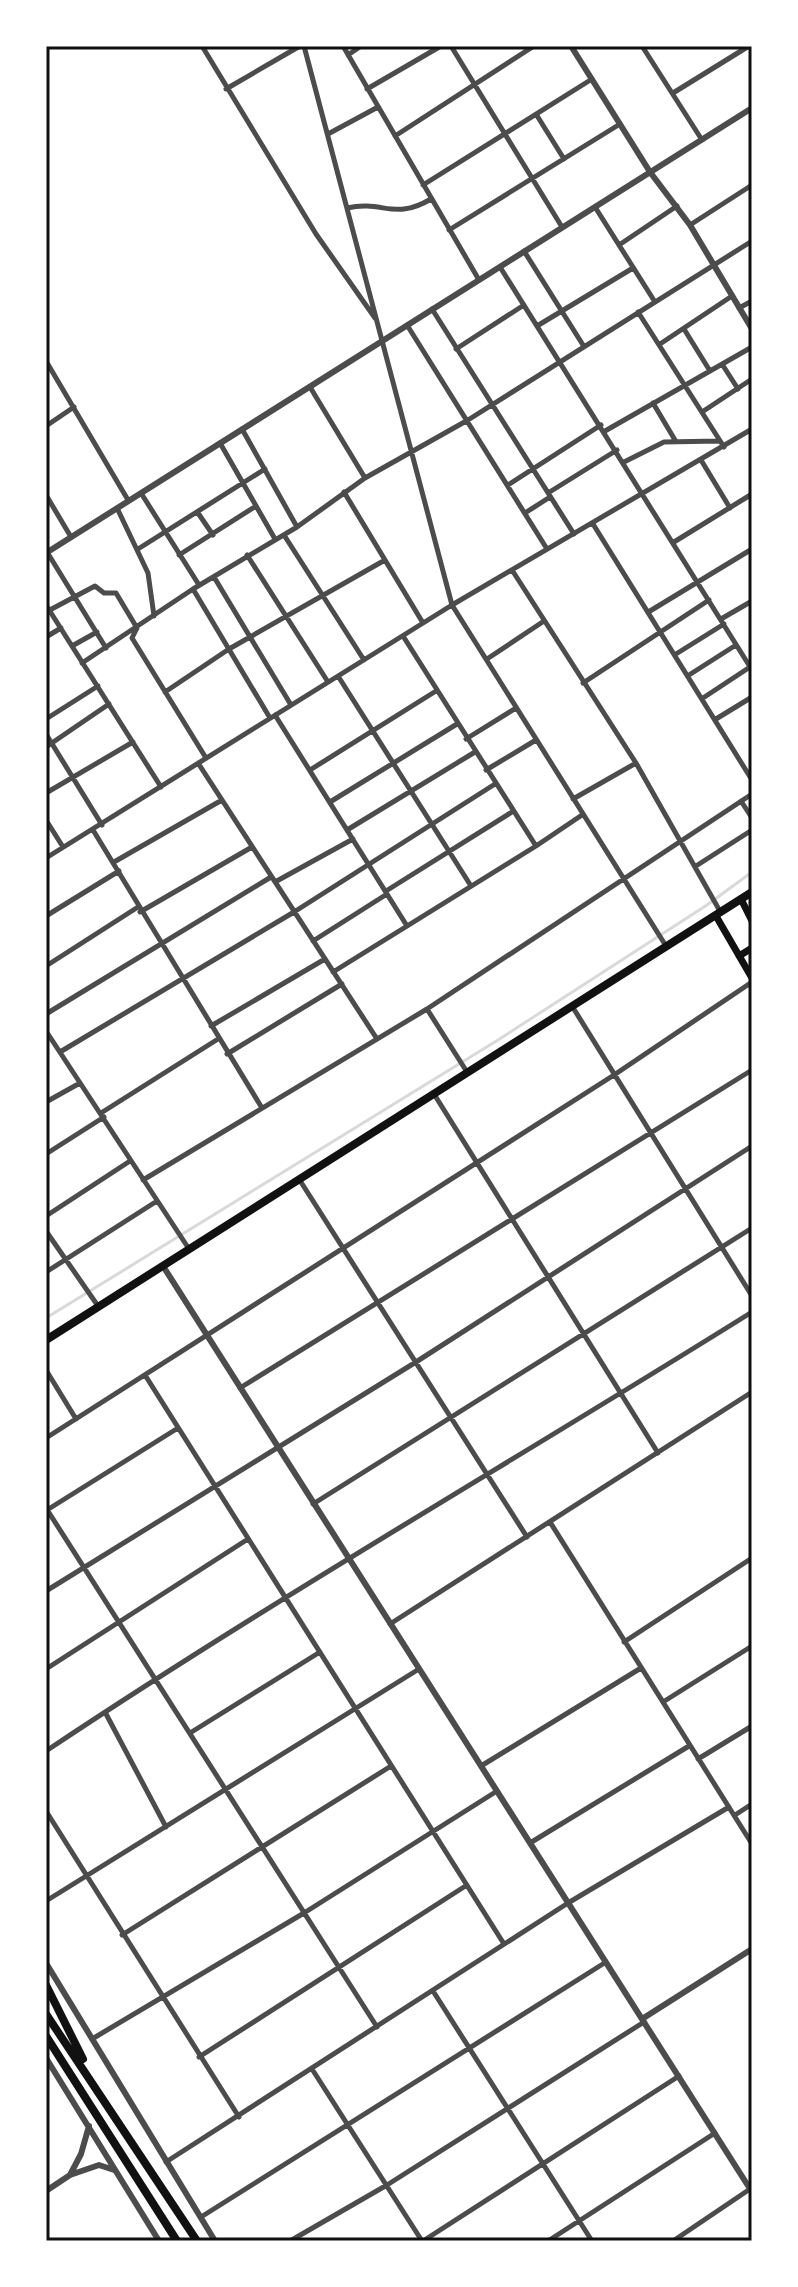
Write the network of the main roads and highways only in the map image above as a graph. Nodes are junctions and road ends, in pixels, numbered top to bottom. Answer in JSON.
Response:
{"nodes":[{"id":1,"x":752,"y":892,"type":"edge"},
{"id":2,"x":741,"y":899,"type":"junction"},
{"id":3,"x":718,"y":914,"type":"junction"},
{"id":4,"x":752,"y":921,"type":"edge"},
{"id":5,"x":752,"y":948,"type":"edge"},
{"id":6,"x":739,"y":956,"type":"junction"},
{"id":7,"x":752,"y":980,"type":"edge"},
{"id":8,"x":46,"y":1340,"type":"edge"},
{"id":9,"x":46,"y":1985,"type":"edge"},
{"id":10,"x":46,"y":2014,"type":"edge"},
{"id":11,"x":46,"y":2036,"type":"edge"},
{"id":12,"x":91,"y":2079,"type":"junction"},
{"id":13,"x":177,"y":2241,"type":"edge"},
{"id":14,"x":197,"y":2241,"type":"edge"}],
"edges":[{"from":1,"to":2,"type":"highway"},
{"from":2,"to":3,"type":"highway"},
{"from":2,"to":4,"type":"main road"},
{"from":3,"to":6,"type":"main road"},
{"from":3,"to":8,"type":"highway"},
{"from":5,"to":6,"type":"main road"},
{"from":6,"to":7,"type":"main road"},
{"from":9,"to":12,"type":"highway"},
{"from":10,"to":12,"type":"highway"},
{"from":11,"to":13,"type":"highway"},
{"from":12,"to":14,"type":"highway"}]}
